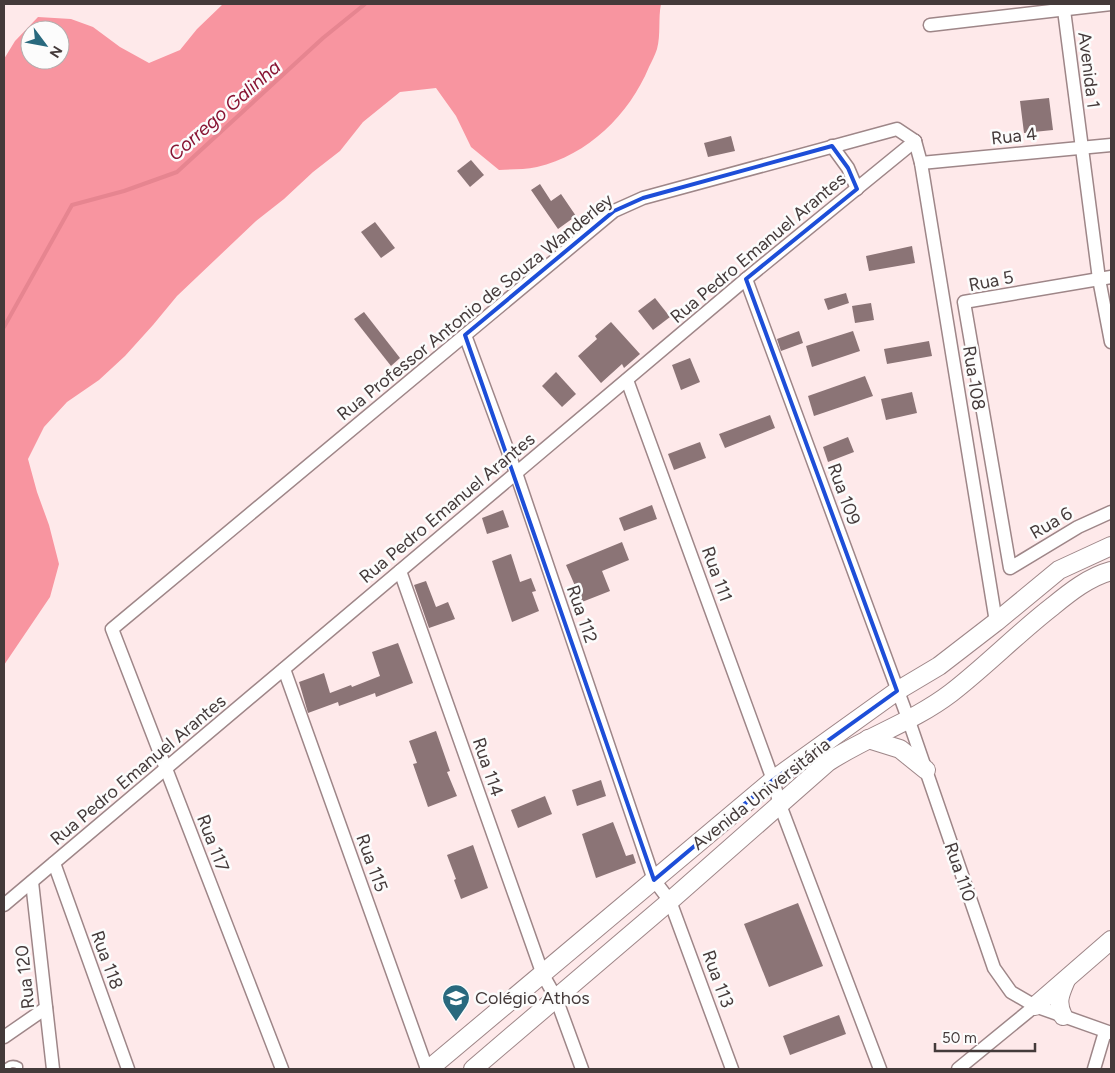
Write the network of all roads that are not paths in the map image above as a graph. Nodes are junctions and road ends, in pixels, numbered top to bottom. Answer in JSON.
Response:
{"nodes":[{"id":1,"x":1111,"y":4,"type":"edge"},
{"id":2,"x":1064,"y":10,"type":"junction"},
{"id":3,"x":930,"y":25,"type":"dead end"},
{"id":4,"x":915,"y":141,"type":"junction"},
{"id":5,"x":1111,"y":145,"type":"edge"},
{"id":6,"x":832,"y":146,"type":"junction"},
{"id":7,"x":1081,"y":147,"type":"junction"},
{"id":8,"x":921,"y":164,"type":"junction"},
{"id":9,"x":856,"y":189,"type":"junction"},
{"id":10,"x":1105,"y":278,"type":"edge"},
{"id":11,"x":746,"y":279,"type":"junction"},
{"id":12,"x":466,"y":335,"type":"junction"},
{"id":13,"x":1111,"y":342,"type":"edge"},
{"id":14,"x":627,"y":380,"type":"junction"},
{"id":15,"x":516,"y":474,"type":"junction"},
{"id":16,"x":1111,"y":512,"type":"edge"},
{"id":17,"x":1111,"y":546,"type":"edge"},
{"id":18,"x":1010,"y":568,"type":"joint"},
{"id":19,"x":400,"y":571,"type":"junction"},
{"id":20,"x":1111,"y":571,"type":"edge"},
{"id":21,"x":996,"y":622,"type":"junction"},
{"id":22,"x":112,"y":629,"type":"joint"},
{"id":23,"x":943,"y":663,"type":"junction"},
{"id":24,"x":284,"y":669,"type":"junction"},
{"id":25,"x":964,"y":682,"type":"junction"},
{"id":26,"x":897,"y":691,"type":"junction"},
{"id":27,"x":909,"y":721,"type":"junction"},
{"id":28,"x":868,"y":739,"type":"junction"},
{"id":29,"x":166,"y":769,"type":"junction"},
{"id":30,"x":926,"y":770,"type":"junction"},
{"id":31,"x":773,"y":780,"type":"junction"},
{"id":32,"x":780,"y":805,"type":"junction"},
{"id":33,"x":54,"y":863,"type":"junction"},
{"id":34,"x":654,"y":880,"type":"junction"},
{"id":35,"x":32,"y":882,"type":"junction"},
{"id":36,"x":670,"y":901,"type":"junction"},
{"id":37,"x":4,"y":905,"type":"edge"},
{"id":38,"x":1111,"y":940,"type":"edge"},
{"id":39,"x":542,"y":975,"type":"junction"},
{"id":40,"x":1066,"y":979,"type":"junction"},
{"id":41,"x":556,"y":998,"type":"junction"},
{"id":42,"x":1035,"y":1006,"type":"junction"},
{"id":43,"x":46,"y":1008,"type":"junction"},
{"id":44,"x":1063,"y":1016,"type":"junction"},
{"id":45,"x":1108,"y":1032,"type":"edge"},
{"id":46,"x":4,"y":1037,"type":"edge"},
{"id":47,"x":4,"y":1069,"type":"edge"},
{"id":48,"x":19,"y":1069,"type":"edge"},
{"id":49,"x":53,"y":1069,"type":"edge"},
{"id":50,"x":128,"y":1069,"type":"edge"},
{"id":51,"x":282,"y":1069,"type":"edge"},
{"id":52,"x":428,"y":1069,"type":"edge"},
{"id":53,"x":473,"y":1069,"type":"edge"},
{"id":54,"x":582,"y":1069,"type":"edge"},
{"id":55,"x":732,"y":1069,"type":"edge"},
{"id":56,"x":880,"y":1069,"type":"edge"},
{"id":57,"x":958,"y":1069,"type":"edge"},
{"id":58,"x":1094,"y":1069,"type":"edge"}],
"edges":[{"from":1,"to":2,"type":"street"},
{"from":2,"to":3,"type":"street"},
{"from":2,"to":7,"type":"street","name":"Avenida 1"},
{"from":4,"to":6,"type":"street","name":"Rua Professor Antonio de Souza Wanderley"},
{"from":4,"to":8,"type":"street","name":"Rua 108"},
{"from":4,"to":9,"type":"street","name":"Rua Pedro Emanuel Arantes"},
{"from":5,"to":7,"type":"street","name":"Rua 4"},
{"from":6,"to":9,"type":"street"},
{"from":6,"to":12,"type":"street","name":"Rua Professor Antonio de Souza Wanderley"},
{"from":7,"to":8,"type":"street","name":"Rua 4"},
{"from":7,"to":10,"type":"street","name":"Avenida 1"},
{"from":8,"to":21,"type":"street","name":"Rua 108"},
{"from":9,"to":11,"type":"street","name":"Rua Pedro Emanuel Arantes"},
{"from":10,"to":13,"type":"street","name":"Avenida 1"},
{"from":10,"to":18,"type":"street","name":"Rua 5"},
{"from":11,"to":14,"type":"street","name":"Rua Pedro Emanuel Arantes"},
{"from":11,"to":26,"type":"street","name":"Rua 109"},
{"from":12,"to":15,"type":"street","name":"Rua 112"},
{"from":12,"to":22,"type":"street","name":"Rua Professor Antonio de Souza Wanderley"},
{"from":14,"to":15,"type":"street","name":"Rua Pedro Emanuel Arantes"},
{"from":14,"to":31,"type":"street","name":"Rua 111"},
{"from":15,"to":19,"type":"street","name":"Rua Pedro Emanuel Arantes"},
{"from":15,"to":34,"type":"street","name":"Rua 112"},
{"from":16,"to":18,"type":"street","name":"Rua 6"},
{"from":17,"to":21,"type":"street","name":"Avenida Universitária"},
{"from":19,"to":24,"type":"street","name":"Rua Pedro Emanuel Arantes"},
{"from":19,"to":39,"type":"street","name":"Rua 114"},
{"from":20,"to":25,"type":"street","name":"Avenida Universitária"},
{"from":21,"to":23,"type":"street","name":"Avenida Universitária"},
{"from":22,"to":29,"type":"street","name":"Rua 117"},
{"from":23,"to":25,"type":"street"},
{"from":23,"to":26,"type":"street","name":"Avenida Universitária"},
{"from":24,"to":29,"type":"street","name":"Rua Pedro Emanuel Arantes"},
{"from":24,"to":52,"type":"street","name":"Rua 115"},
{"from":25,"to":27,"type":"street","name":"Avenida Universitária"},
{"from":26,"to":27,"type":"street","name":"Rua 109"},
{"from":26,"to":31,"type":"street","name":"Avenida Universitária"},
{"from":27,"to":28,"type":"street","name":"Avenida Universitária"},
{"from":27,"to":30,"type":"street","name":"Rua 110"},
{"from":28,"to":30,"type":"street"},
{"from":28,"to":32,"type":"street","name":"Avenida Universitária"},
{"from":29,"to":33,"type":"street","name":"Rua Pedro Emanuel Arantes"},
{"from":29,"to":51,"type":"street","name":"Rua 117"},
{"from":30,"to":42,"type":"street","name":"Rua 110"},
{"from":31,"to":32,"type":"street"},
{"from":31,"to":34,"type":"street","name":"Avenida Universitária"},
{"from":32,"to":36,"type":"street","name":"Avenida Universitária"},
{"from":32,"to":56,"type":"street"},
{"from":33,"to":35,"type":"street","name":"Rua Pedro Emanuel Arantes"},
{"from":33,"to":50,"type":"street","name":"Rua 118"},
{"from":34,"to":36,"type":"street","name":"Rua 112"},
{"from":34,"to":39,"type":"street","name":"Avenida Universitária"},
{"from":35,"to":37,"type":"street","name":"Rua Pedro Emanuel Arantes"},
{"from":35,"to":43,"type":"street","name":"Rua 120"},
{"from":36,"to":41,"type":"street","name":"Avenida Universitária"},
{"from":36,"to":55,"type":"street","name":"Rua 113"},
{"from":38,"to":40,"type":"street"},
{"from":39,"to":41,"type":"street"},
{"from":39,"to":52,"type":"street","name":"Avenida Universitária"},
{"from":40,"to":42,"type":"street"},
{"from":40,"to":44,"type":"street"},
{"from":41,"to":53,"type":"street","name":"Avenida Universitária"},
{"from":41,"to":54,"type":"street"},
{"from":42,"to":44,"type":"street","name":"Rua 110"},
{"from":42,"to":57,"type":"street"},
{"from":43,"to":46,"type":"street"},
{"from":43,"to":49,"type":"street","name":"Rua 120"},
{"from":44,"to":45,"type":"street","name":"Rua 110"},
{"from":45,"to":58,"type":"street"},
{"from":47,"to":48,"type":"lane"}]}
